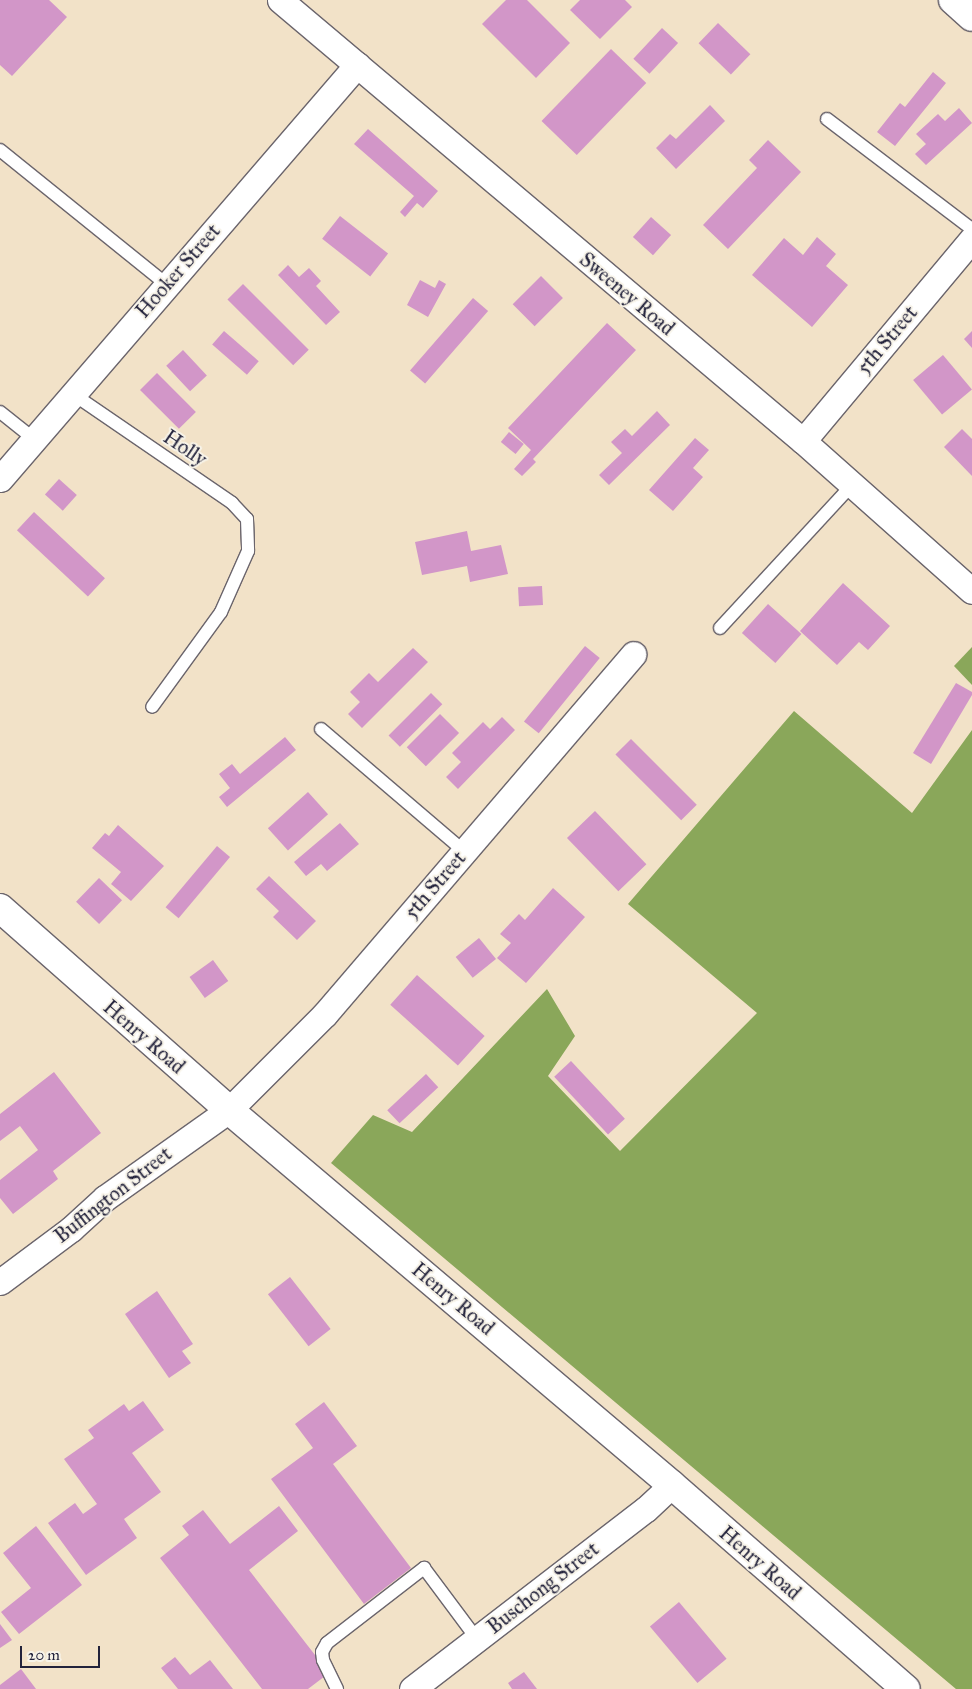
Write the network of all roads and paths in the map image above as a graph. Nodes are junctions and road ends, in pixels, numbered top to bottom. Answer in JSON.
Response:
{"nodes":[{"id":1,"x":280,"y":0,"type":"edge"},
{"id":2,"x":953,"y":0,"type":"edge"},
{"id":3,"x":972,"y":17,"type":"edge"},
{"id":4,"x":357,"y":65,"type":"junction"},
{"id":5,"x":827,"y":118,"type":"dead end"},
{"id":6,"x":0,"y":150,"type":"edge"},
{"id":7,"x":972,"y":229,"type":"edge"},
{"id":8,"x":972,"y":239,"type":"edge"},
{"id":9,"x":166,"y":284,"type":"junction"},
{"id":10,"x":73,"y":394,"type":"junction"},
{"id":11,"x":0,"y":412,"type":"edge"},
{"id":12,"x":34,"y":439,"type":"junction"},
{"id":13,"x":803,"y":441,"type":"junction"},
{"id":14,"x":0,"y":479,"type":"edge"},
{"id":15,"x":852,"y":484,"type":"junction"},
{"id":16,"x":972,"y":591,"type":"edge"},
{"id":17,"x":720,"y":628,"type":"dead end"},
{"id":18,"x":634,"y":654,"type":"dead end"},
{"id":19,"x":152,"y":707,"type":"dead end"},
{"id":20,"x":321,"y":728,"type":"dead end"},
{"id":21,"x":464,"y":851,"type":"junction"},
{"id":22,"x":0,"y":908,"type":"edge"},
{"id":23,"x":228,"y":1110,"type":"junction"},
{"id":24,"x":0,"y":1282,"type":"edge"},
{"id":25,"x":672,"y":1485,"type":"junction"},
{"id":26,"x":477,"y":1639,"type":"junction"},
{"id":27,"x":337,"y":1689,"type":"edge"},
{"id":28,"x":412,"y":1689,"type":"edge"},
{"id":29,"x":906,"y":1689,"type":"edge"}],
"edges":[{"from":1,"to":4,"type":"street","name":"Sweeney Road"},
{"from":2,"to":3,"type":"street"},
{"from":4,"to":9,"type":"street","name":"Hooker Street"},
{"from":4,"to":13,"type":"street","name":"Sweeney Road"},
{"from":5,"to":7,"type":"lane"},
{"from":6,"to":9,"type":"lane"},
{"from":8,"to":13,"type":"street","name":"5th Street"},
{"from":9,"to":10,"type":"street","name":"Hooker Street"},
{"from":10,"to":12,"type":"street","name":"Hooker Street"},
{"from":10,"to":19,"type":"lane","name":"Holly"},
{"from":11,"to":12,"type":"lane"},
{"from":12,"to":14,"type":"street","name":"Hooker Street"},
{"from":13,"to":15,"type":"street","name":"Sweeney Road"},
{"from":15,"to":16,"type":"street","name":"Sweeney Road"},
{"from":15,"to":17,"type":"lane"},
{"from":18,"to":21,"type":"street","name":"5th Street"},
{"from":20,"to":21,"type":"lane"},
{"from":21,"to":23,"type":"street","name":"5th Street"},
{"from":22,"to":23,"type":"street","name":"Henry Road"},
{"from":23,"to":24,"type":"street","name":"Buffington Street"},
{"from":23,"to":25,"type":"street","name":"Henry Road"},
{"from":25,"to":26,"type":"street","name":"Buschong Street"},
{"from":25,"to":29,"type":"street","name":"Henry Road"},
{"from":26,"to":27,"type":"lane"},
{"from":26,"to":28,"type":"street","name":"Buschong Street"}]}
